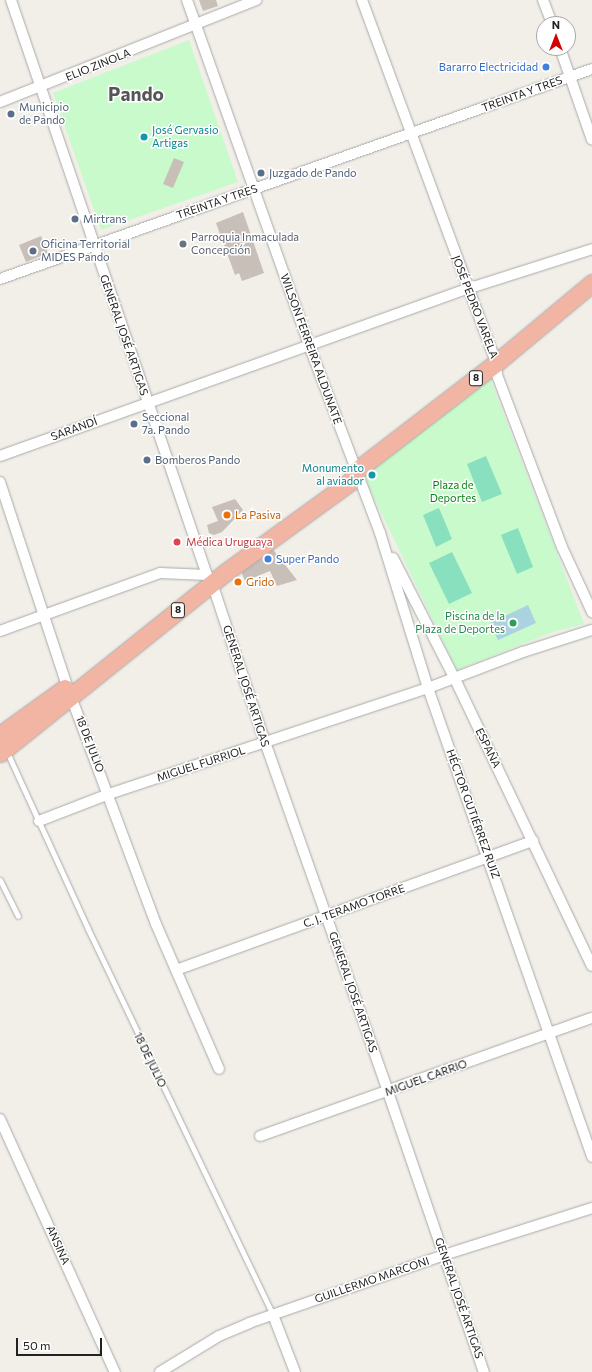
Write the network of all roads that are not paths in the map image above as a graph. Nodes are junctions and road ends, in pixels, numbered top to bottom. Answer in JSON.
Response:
{"nodes":[{"id":1,"x":10,"y":0,"type":"edge"},
{"id":2,"x":187,"y":0,"type":"edge"},
{"id":3,"x":256,"y":0,"type":"edge"},
{"id":4,"x":362,"y":0,"type":"edge"},
{"id":5,"x":543,"y":0,"type":"edge"},
{"id":6,"x":549,"y":16,"type":"edge"},
{"id":7,"x":196,"y":24,"type":"junction"},
{"id":8,"x":563,"y":56,"type":"edge"},
{"id":9,"x":592,"y":69,"type":"edge"},
{"id":10,"x":570,"y":76,"type":"junction"},
{"id":11,"x":40,"y":88,"type":"junction"},
{"id":12,"x":0,"y":102,"type":"edge"},
{"id":13,"x":412,"y":134,"type":"junction"},
{"id":14,"x":592,"y":140,"type":"edge"},
{"id":15,"x":253,"y":190,"type":"junction"},
{"id":16,"x":94,"y":246,"type":"junction"},
{"id":17,"x":592,"y":249,"type":"edge"},
{"id":18,"x":0,"y":279,"type":"edge"},
{"id":19,"x":592,"y":283,"type":"edge"},
{"id":20,"x":467,"y":289,"type":"junction"},
{"id":21,"x":309,"y":346,"type":"junction"},
{"id":22,"x":496,"y":363,"type":"junction"},
{"id":23,"x":147,"y":403,"type":"junction"},
{"id":24,"x":0,"y":456,"type":"edge"},
{"id":25,"x":357,"y":470,"type":"junction"},
{"id":26,"x":0,"y":482,"type":"edge"},
{"id":27,"x":380,"y":533,"type":"junction"},
{"id":28,"x":210,"y":579,"type":"junction"},
{"id":29,"x":592,"y":612,"type":"edge"},
{"id":30,"x":45,"y":615,"type":"junction"},
{"id":31,"x":592,"y":630,"type":"edge"},
{"id":32,"x":0,"y":631,"type":"edge"},
{"id":33,"x":454,"y":677,"type":"junction"},
{"id":34,"x":428,"y":688,"type":"junction"},
{"id":35,"x":70,"y":691,"type":"junction"},
{"id":36,"x":265,"y":742,"type":"junction"},
{"id":37,"x":2,"y":746,"type":"edge"},
{"id":38,"x":109,"y":794,"type":"junction"},
{"id":39,"x":39,"y":821,"type":"junction"},
{"id":40,"x":533,"y":842,"type":"junction"},
{"id":41,"x":489,"y":857,"type":"junction"},
{"id":42,"x":0,"y":880,"type":"edge"},
{"id":43,"x":18,"y":916,"type":"dead end"},
{"id":44,"x":327,"y":917,"type":"junction"},
{"id":45,"x":592,"y":966,"type":"edge"},
{"id":46,"x":176,"y":970,"type":"junction"},
{"id":47,"x":592,"y":1018,"type":"edge"},
{"id":48,"x":549,"y":1033,"type":"junction"},
{"id":49,"x":219,"y":1069,"type":"dead end"},
{"id":50,"x":388,"y":1092,"type":"junction"},
{"id":51,"x":0,"y":1119,"type":"edge"},
{"id":52,"x":260,"y":1136,"type":"dead end"},
{"id":53,"x":592,"y":1156,"type":"edge"},
{"id":54,"x":592,"y":1208,"type":"edge"},
{"id":55,"x":444,"y":1255,"type":"junction"},
{"id":56,"x":273,"y":1315,"type":"junction"},
{"id":57,"x":115,"y":1372,"type":"edge"},
{"id":58,"x":160,"y":1372,"type":"edge"},
{"id":59,"x":295,"y":1372,"type":"edge"},
{"id":60,"x":484,"y":1372,"type":"edge"}],
"edges":[{"from":1,"to":11,"type":"street","name":"GENERAL JOSÉ ARTIGAS"},
{"from":2,"to":7,"type":"street","name":"WILSON FERREIRA ALDUNATE"},
{"from":3,"to":7,"type":"street","name":"ELIO ZINOLA"},
{"from":4,"to":13,"type":"street","name":"JOSÉ PEDRO VARELA"},
{"from":5,"to":6,"type":"street"},
{"from":7,"to":11,"type":"street","name":"ELIO ZINOLA"},
{"from":7,"to":15,"type":"street","name":"WILSON FERREIRA ALDUNATE"},
{"from":8,"to":10,"type":"street"},
{"from":9,"to":10,"type":"street","name":"TREINTA Y TRES"},
{"from":10,"to":13,"type":"street","name":"TREINTA Y TRES"},
{"from":10,"to":14,"type":"street"},
{"from":11,"to":12,"type":"street","name":"ELIO ZINOLA"},
{"from":11,"to":16,"type":"street","name":"GENERAL JOSÉ ARTIGAS"},
{"from":13,"to":15,"type":"street","name":"TREINTA Y TRES"},
{"from":13,"to":20,"type":"street","name":"JOSÉ PEDRO VARELA"},
{"from":15,"to":16,"type":"street","name":"TREINTA Y TRES"},
{"from":15,"to":21,"type":"street","name":"WILSON FERREIRA ALDUNATE"},
{"from":16,"to":18,"type":"street","name":"TREINTA Y TRES"},
{"from":16,"to":23,"type":"street","name":"GENERAL JOSÉ ARTIGAS"},
{"from":17,"to":20,"type":"street","name":"SARANDÍ"},
{"from":19,"to":22,"type":"highway","number":"8"},
{"from":20,"to":21,"type":"street","name":"SARANDÍ"},
{"from":20,"to":22,"type":"street","name":"JOSÉ PEDRO VARELA"},
{"from":21,"to":23,"type":"street","name":"SARANDÍ"},
{"from":21,"to":25,"type":"street","name":"WILSON FERREIRA ALDUNATE"},
{"from":22,"to":25,"type":"highway","number":"8"},
{"from":22,"to":29,"type":"street","name":"JOSÉ PEDRO VARELA"},
{"from":23,"to":24,"type":"street","name":"SARANDÍ"},
{"from":23,"to":28,"type":"street","name":"GENERAL JOSÉ ARTIGAS"},
{"from":25,"to":27,"type":"street","name":"HÉCTOR GUTIÉRREZ RUIZ"},
{"from":25,"to":28,"type":"highway","number":"8"},
{"from":26,"to":30,"type":"street","name":"18 DE JULIO"},
{"from":27,"to":33,"type":"street","name":"ESPAÑA"},
{"from":27,"to":34,"type":"street","name":"HÉCTOR GUTIÉRREZ RUIZ"},
{"from":28,"to":30,"type":"street"},
{"from":28,"to":35,"type":"highway","number":"8"},
{"from":28,"to":36,"type":"street","name":"GENERAL JOSÉ ARTIGAS"},
{"from":30,"to":32,"type":"street"},
{"from":30,"to":35,"type":"street","name":"18 DE JULIO"},
{"from":31,"to":33,"type":"street","name":"MIGUEL FURRIOL"},
{"from":33,"to":34,"type":"street","name":"MIGUEL FURRIOL"},
{"from":33,"to":40,"type":"street","name":"ESPAÑA"},
{"from":34,"to":36,"type":"street","name":"MIGUEL FURRIOL"},
{"from":34,"to":41,"type":"street","name":"HÉCTOR GUTIÉRREZ RUIZ"},
{"from":35,"to":37,"type":"highway","number":"8"},
{"from":35,"to":38,"type":"street","name":"18 DE JULIO"},
{"from":36,"to":38,"type":"street","name":"MIGUEL FURRIOL"},
{"from":36,"to":44,"type":"street","name":"GENERAL JOSÉ ARTIGAS"},
{"from":37,"to":39,"type":"lane","name":"18 DE JULIO"},
{"from":38,"to":39,"type":"street","name":"MIGUEL FURRIOL"},
{"from":38,"to":46,"type":"street","name":"18 DE JULIO"},
{"from":39,"to":56,"type":"lane","name":"18 DE JULIO"},
{"from":40,"to":41,"type":"street","name":"C. J. TERAMO TORRE"},
{"from":40,"to":45,"type":"street","name":"ESPAÑA"},
{"from":41,"to":44,"type":"street","name":"C. J. TERAMO TORRE"},
{"from":41,"to":48,"type":"street","name":"HÉCTOR GUTIÉRREZ RUIZ"},
{"from":42,"to":43,"type":"lane"},
{"from":44,"to":46,"type":"street","name":"C. J. TERAMO TORRE"},
{"from":44,"to":50,"type":"street","name":"GENERAL JOSÉ ARTIGAS"},
{"from":46,"to":49,"type":"street","name":"18 DE JULIO"},
{"from":47,"to":48,"type":"street","name":"MIGUEL CARRIO"},
{"from":48,"to":50,"type":"street","name":"MIGUEL CARRIO"},
{"from":48,"to":53,"type":"street","name":"HÉCTOR GUTIÉRREZ RUIZ"},
{"from":50,"to":52,"type":"street","name":"MIGUEL CARRIO"},
{"from":50,"to":55,"type":"street","name":"GENERAL JOSÉ ARTIGAS"},
{"from":51,"to":57,"type":"street","name":"ANSINA"},
{"from":54,"to":55,"type":"street","name":"GUILLERMO MARCONI"},
{"from":55,"to":56,"type":"street","name":"GUILLERMO MARCONI"},
{"from":55,"to":60,"type":"street","name":"GENERAL JOSÉ ARTIGAS"},
{"from":56,"to":58,"type":"street","name":"GUILLERMO MARCONI"},
{"from":56,"to":59,"type":"street","name":"18 DE JULIO"}]}
